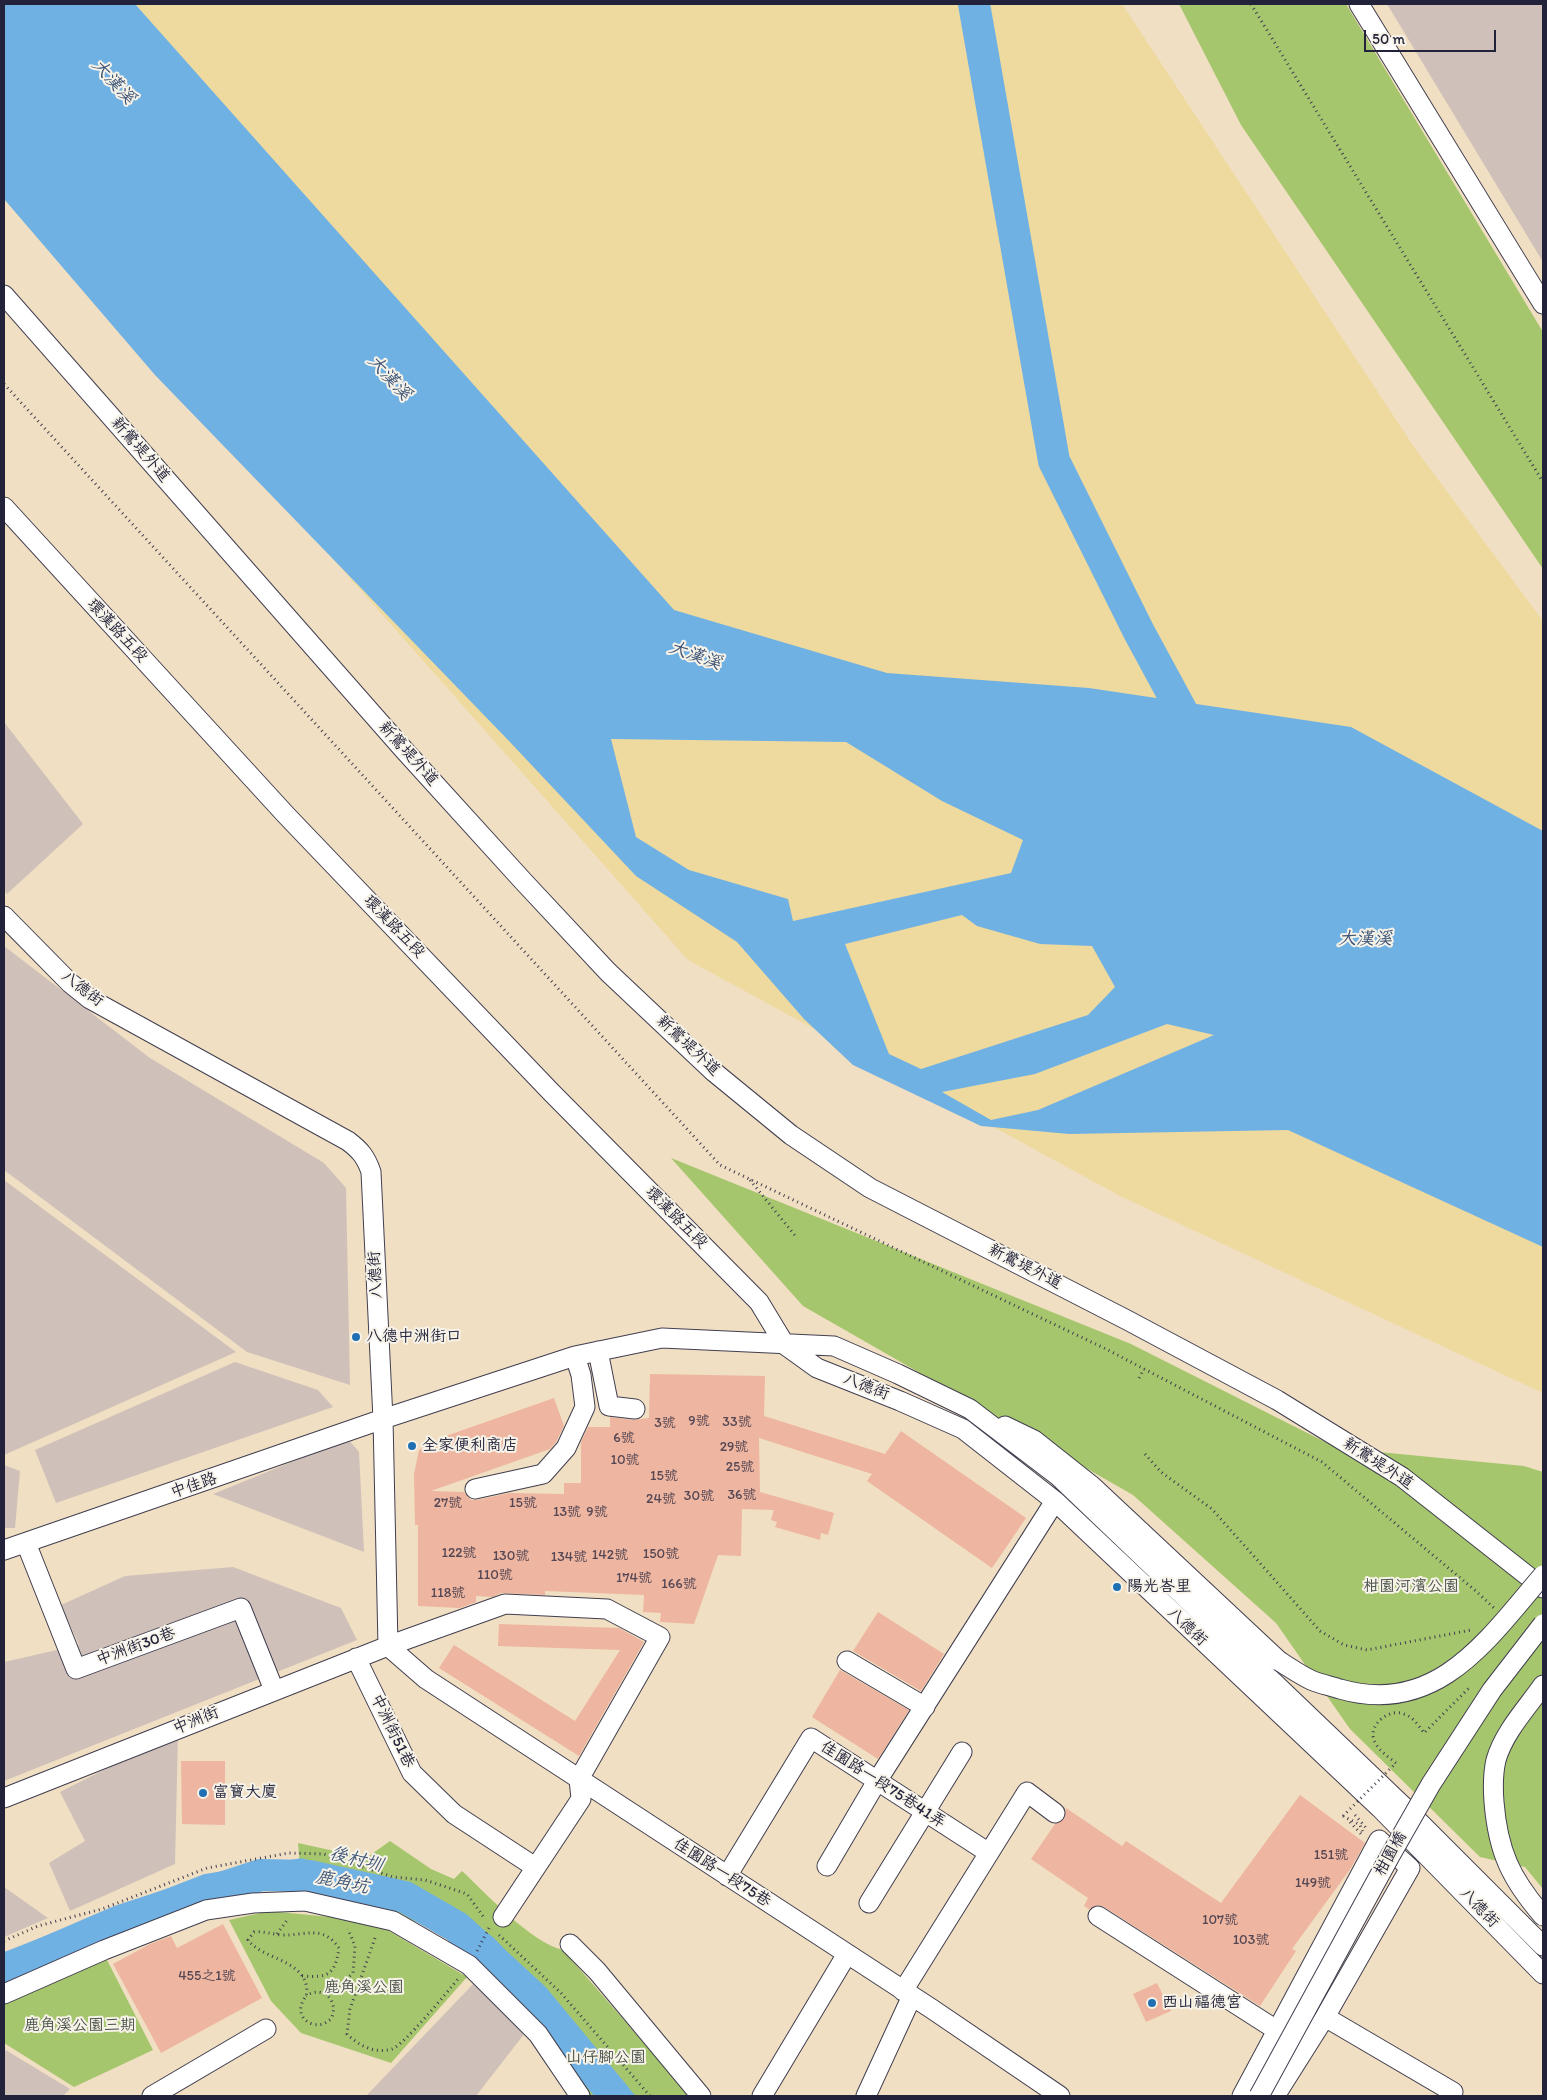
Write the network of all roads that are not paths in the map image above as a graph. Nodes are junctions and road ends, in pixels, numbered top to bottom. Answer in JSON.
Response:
{"nodes":[{"id":1,"x":1359,"y":4,"type":"edge"},
{"id":2,"x":4,"y":296,"type":"edge"},
{"id":3,"x":1543,"y":304,"type":"edge"},
{"id":4,"x":4,"y":507,"type":"edge"},
{"id":5,"x":4,"y":916,"type":"edge"},
{"id":6,"x":785,"y":1345,"type":"junction"},
{"id":7,"x":598,"y":1350,"type":"junction"},
{"id":8,"x":575,"y":1356,"type":"junction"},
{"id":9,"x":970,"y":1409,"type":"junction"},
{"id":10,"x":635,"y":1410,"type":"dead end"},
{"id":11,"x":383,"y":1419,"type":"junction"},
{"id":12,"x":475,"y":1489,"type":"dead end"},
{"id":13,"x":1055,"y":1501,"type":"junction"},
{"id":14,"x":26,"y":1543,"type":"junction"},
{"id":15,"x":4,"y":1550,"type":"edge"},
{"id":16,"x":1543,"y":1575,"type":"edge"},
{"id":17,"x":1543,"y":1588,"type":"edge"},
{"id":18,"x":1543,"y":1624,"type":"edge"},
{"id":19,"x":388,"y":1646,"type":"junction"},
{"id":20,"x":356,"y":1658,"type":"junction"},
{"id":21,"x":847,"y":1661,"type":"dead end"},
{"id":22,"x":1543,"y":1685,"type":"edge"},
{"id":23,"x":274,"y":1690,"type":"junction"},
{"id":24,"x":925,"y":1707,"type":"junction"},
{"id":25,"x":962,"y":1752,"type":"dead end"},
{"id":26,"x":579,"y":1779,"type":"junction"},
{"id":27,"x":877,"y":1781,"type":"junction"},
{"id":28,"x":4,"y":1798,"type":"edge"},
{"id":29,"x":925,"y":1812,"type":"junction"},
{"id":30,"x":1055,"y":1813,"type":"dead end"},
{"id":31,"x":989,"y":1853,"type":"junction"},
{"id":32,"x":827,"y":1866,"type":"dead end"},
{"id":33,"x":535,"y":1867,"type":"junction"},
{"id":34,"x":727,"y":1876,"type":"junction"},
{"id":35,"x":869,"y":1903,"type":"dead end"},
{"id":36,"x":1098,"y":1916,"type":"dead end"},
{"id":37,"x":1543,"y":1916,"type":"edge"},
{"id":38,"x":496,"y":1922,"type":"road end"},
{"id":39,"x":570,"y":1944,"type":"dead end"},
{"id":40,"x":1543,"y":1946,"type":"edge"},
{"id":41,"x":847,"y":1954,"type":"junction"},
{"id":42,"x":1543,"y":1974,"type":"edge"},
{"id":43,"x":908,"y":1993,"type":"junction"},
{"id":44,"x":4,"y":1994,"type":"edge"},
{"id":45,"x":1325,"y":2017,"type":"junction"},
{"id":46,"x":266,"y":2029,"type":"dead end"},
{"id":47,"x":1278,"y":2031,"type":"junction"},
{"id":48,"x":152,"y":2096,"type":"edge"},
{"id":49,"x":580,"y":2096,"type":"edge"},
{"id":50,"x":700,"y":2096,"type":"edge"},
{"id":51,"x":762,"y":2096,"type":"edge"},
{"id":52,"x":866,"y":2096,"type":"edge"},
{"id":53,"x":1060,"y":2096,"type":"edge"},
{"id":54,"x":1242,"y":2096,"type":"edge"},
{"id":55,"x":1259,"y":2096,"type":"edge"},
{"id":56,"x":1275,"y":2096,"type":"edge"},
{"id":57,"x":1451,"y":2096,"type":"edge"}],
"edges":[{"from":1,"to":3,"type":"street"},
{"from":2,"to":17,"type":"street","name":"新鶯堤外道"},
{"from":4,"to":6,"type":"street","name":"環漢路五段"},
{"from":5,"to":11,"type":"street","name":"八德街"},
{"from":6,"to":7,"type":"street","name":"八德街"},
{"from":6,"to":9,"type":"street","name":"八德街"},
{"from":6,"to":13,"type":"street","name":"八德街"},
{"from":7,"to":8,"type":"street","name":"八德街"},
{"from":7,"to":10,"type":"street"},
{"from":8,"to":11,"type":"street","name":"八德街"},
{"from":8,"to":12,"type":"street"},
{"from":9,"to":16,"type":"street","bridge":true},
{"from":9,"to":40,"type":"street","name":"八德街"},
{"from":11,"to":14,"type":"street","name":"中佳路"},
{"from":11,"to":19,"type":"street"},
{"from":13,"to":24,"type":"street"},
{"from":13,"to":42,"type":"street","name":"八德街"},
{"from":14,"to":15,"type":"street","name":"中佳路"},
{"from":14,"to":23,"type":"street","name":"中洲街30巷"},
{"from":18,"to":55,"type":"street","name":"柑園橋","bridge":true},
{"from":19,"to":20,"type":"street","name":"中洲街"},
{"from":19,"to":26,"type":"street","name":"佳園路一段75巷"},
{"from":19,"to":26,"type":"street","name":"中洲街"},
{"from":20,"to":23,"type":"street","name":"中洲街"},
{"from":20,"to":33,"type":"street","name":"中洲街51巷"},
{"from":21,"to":24,"type":"street"},
{"from":22,"to":37,"type":"street"},
{"from":23,"to":28,"type":"street","name":"中洲街"},
{"from":24,"to":27,"type":"street"},
{"from":25,"to":29,"type":"street"},
{"from":26,"to":33,"type":"street"},
{"from":26,"to":34,"type":"street","name":"佳園路一段75巷"},
{"from":27,"to":29,"type":"street","name":"佳園路一段75巷41弄"},
{"from":27,"to":32,"type":"street"},
{"from":27,"to":34,"type":"street","name":"佳園路一段75巷41弄"},
{"from":29,"to":31,"type":"street","name":"佳園路一段75巷41弄"},
{"from":29,"to":35,"type":"street"},
{"from":30,"to":31,"type":"street"},
{"from":31,"to":43,"type":"street"},
{"from":33,"to":38,"type":"street"},
{"from":34,"to":41,"type":"street","name":"佳園路一段75巷"},
{"from":36,"to":47,"type":"street"},
{"from":39,"to":50,"type":"street"},
{"from":41,"to":43,"type":"street","name":"佳園路一段75巷"},
{"from":41,"to":51,"type":"street"},
{"from":43,"to":52,"type":"street"},
{"from":43,"to":53,"type":"street","name":"佳園路一段75巷"},
{"from":44,"to":49,"type":"street"},
{"from":45,"to":47,"type":"street"},
{"from":45,"to":56,"type":"street"},
{"from":45,"to":57,"type":"street"},
{"from":46,"to":48,"type":"street"},
{"from":47,"to":54,"type":"street"}]}
